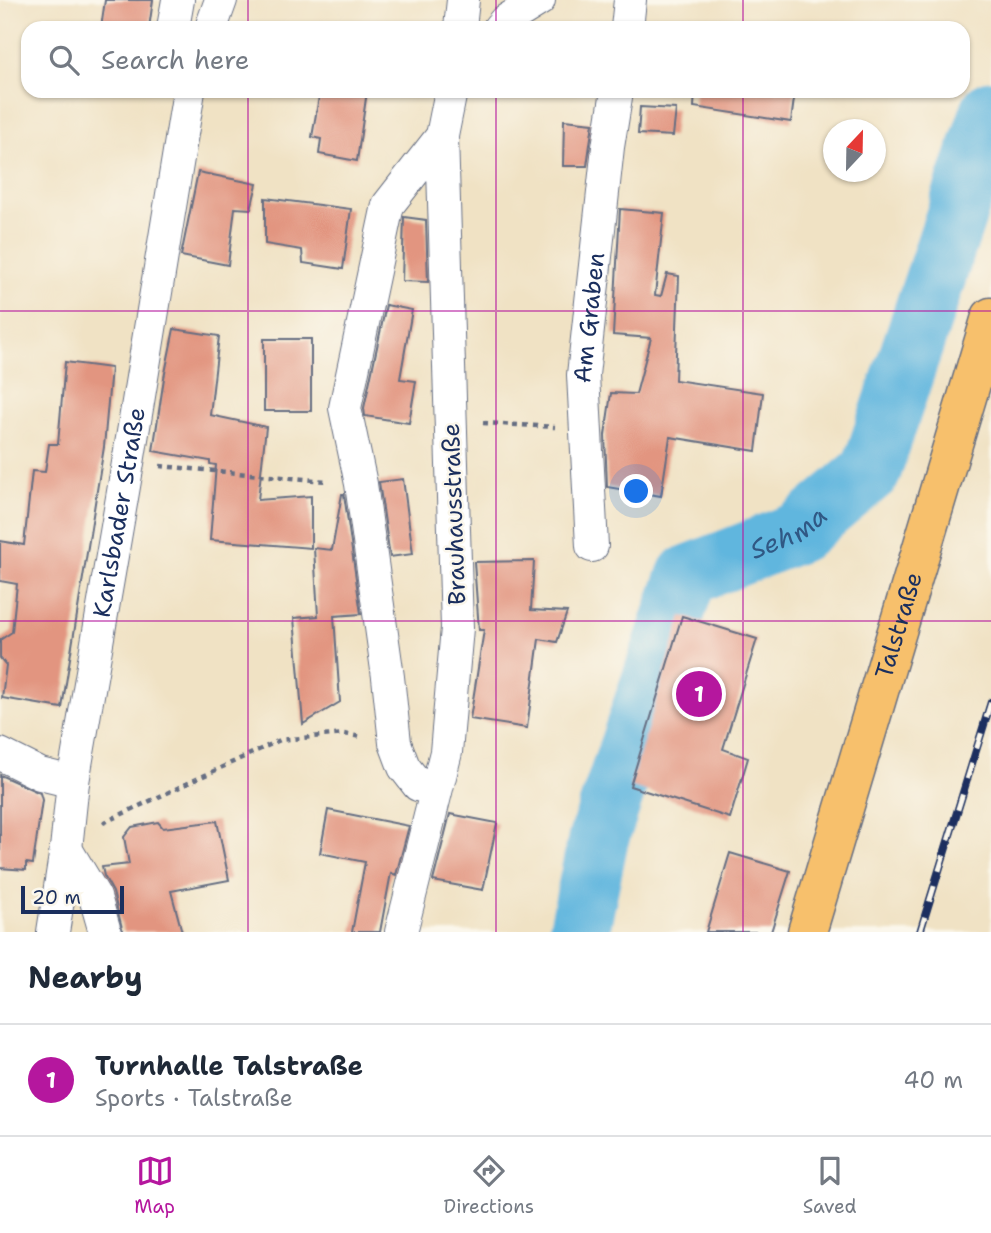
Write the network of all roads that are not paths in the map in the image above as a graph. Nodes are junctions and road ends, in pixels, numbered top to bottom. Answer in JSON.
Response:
{"nodes":[{"id":1,"x":178,"y":0,"type":"edge"},
{"id":2,"x":221,"y":0,"type":"edge"},
{"id":3,"x":463,"y":0,"type":"edge"},
{"id":4,"x":539,"y":0,"type":"edge"},
{"id":5,"x":630,"y":0,"type":"edge"},
{"id":6,"x":174,"y":21,"type":"edge"},
{"id":7,"x":214,"y":21,"type":"edge"},
{"id":8,"x":461,"y":21,"type":"edge"},
{"id":9,"x":505,"y":21,"type":"edge"},
{"id":10,"x":628,"y":21,"type":"edge"},
{"id":11,"x":188,"y":98,"type":"edge"},
{"id":12,"x":450,"y":98,"type":"edge"},
{"id":13,"x":616,"y":98,"type":"edge"},
{"id":14,"x":442,"y":136,"type":"junction"},
{"id":15,"x":991,"y":317,"type":"edge"},
{"id":16,"x":592,"y":546,"type":"dead end"},
{"id":17,"x":0,"y":754,"type":"edge"},
{"id":18,"x":74,"y":782,"type":"junction"},
{"id":19,"x":436,"y":790,"type":"junction"},
{"id":20,"x":67,"y":839,"type":"junction"},
{"id":21,"x":53,"y":932,"type":"edge"},
{"id":22,"x":105,"y":932,"type":"edge"},
{"id":23,"x":401,"y":932,"type":"edge"},
{"id":24,"x":807,"y":932,"type":"edge"}],
"edges":[{"from":1,"to":6,"type":"street"},
{"from":2,"to":7,"type":"street"},
{"from":3,"to":8,"type":"street"},
{"from":4,"to":9,"type":"street"},
{"from":5,"to":10,"type":"street"},
{"from":11,"to":18,"type":"street","name":"Karlsbader Straße"},
{"from":12,"to":14,"type":"street","name":"Brauhausstraße"},
{"from":13,"to":16,"type":"street","name":"Am Graben"},
{"from":14,"to":19,"type":"street","name":"Brauhausstraße"},
{"from":14,"to":19,"type":"street"},
{"from":15,"to":24,"type":"main road","name":"Talstraße"},
{"from":17,"to":18,"type":"street"},
{"from":18,"to":20,"type":"street","name":"Karlsbader Straße"},
{"from":19,"to":23,"type":"street","name":"Brauhausstraße"},
{"from":20,"to":21,"type":"street","name":"Karlsbader Straße"},
{"from":20,"to":22,"type":"street"}]}
